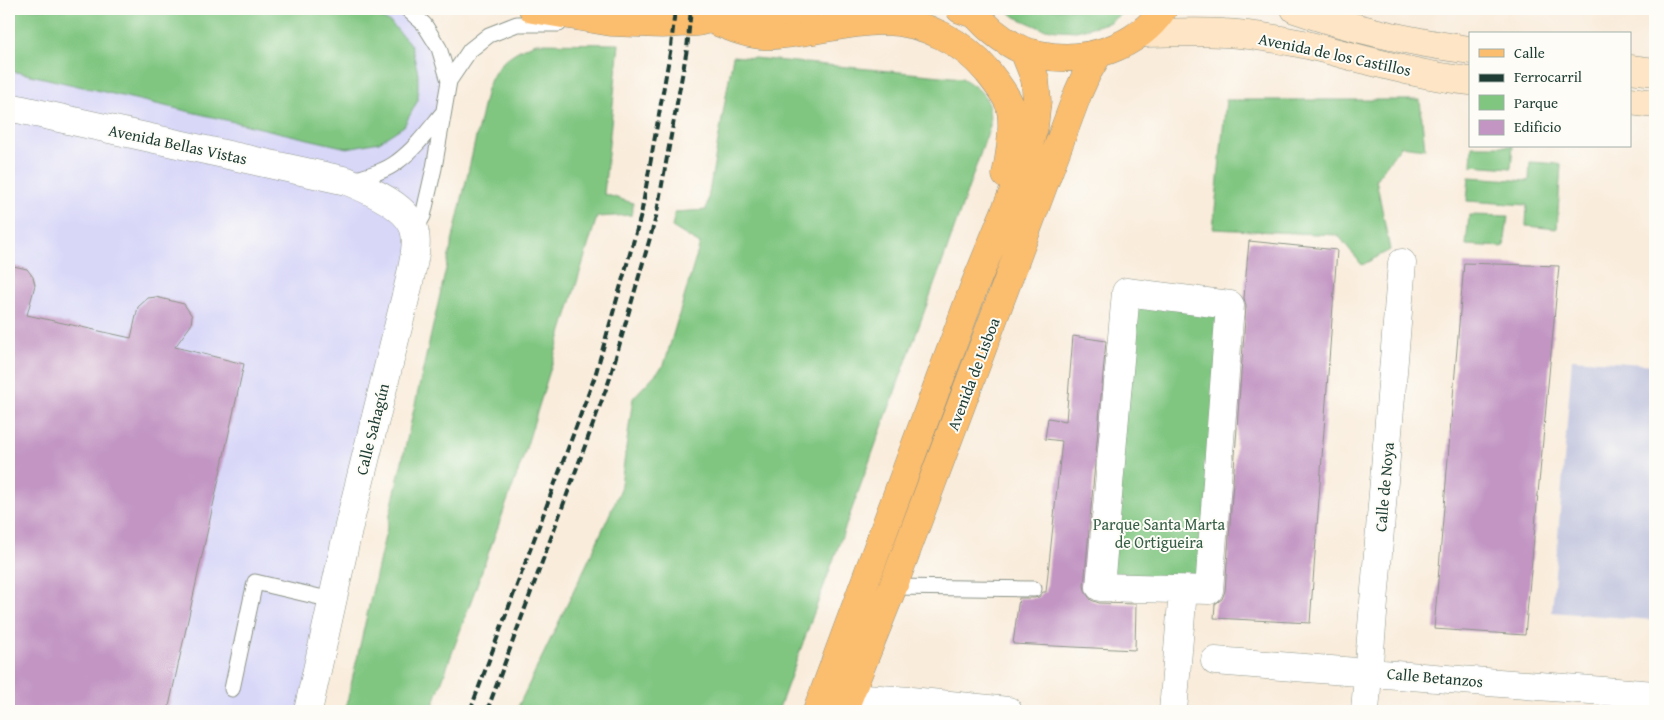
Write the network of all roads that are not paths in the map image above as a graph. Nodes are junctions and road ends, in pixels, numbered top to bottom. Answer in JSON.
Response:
{"nodes":[{"id":1,"x":407,"y":9,"type":"edge"},
{"id":2,"x":533,"y":9,"type":"edge"},
{"id":3,"x":657,"y":9,"type":"edge"},
{"id":4,"x":805,"y":9,"type":"edge"},
{"id":5,"x":1164,"y":9,"type":"edge"},
{"id":6,"x":1296,"y":9,"type":"edge"},
{"id":7,"x":970,"y":11,"type":"edge"},
{"id":8,"x":710,"y":18,"type":"junction"},
{"id":9,"x":611,"y":22,"type":"junction"},
{"id":10,"x":1140,"y":33,"type":"junction"},
{"id":11,"x":1469,"y":50,"type":"edge"},
{"id":12,"x":1024,"y":51,"type":"junction"},
{"id":13,"x":1099,"y":53,"type":"junction"},
{"id":14,"x":1632,"y":69,"type":"edge"},
{"id":15,"x":1655,"y":72,"type":"edge"},
{"id":16,"x":449,"y":81,"type":"junction"},
{"id":17,"x":1469,"y":81,"type":"edge"},
{"id":18,"x":1632,"y":100,"type":"edge"},
{"id":19,"x":1655,"y":104,"type":"edge"},
{"id":20,"x":9,"y":107,"type":"edge"},
{"id":21,"x":444,"y":110,"type":"junction"},
{"id":22,"x":347,"y":181,"type":"junction"},
{"id":23,"x":415,"y":231,"type":"junction"},
{"id":24,"x":1402,"y":263,"type":"dead end"},
{"id":25,"x":974,"y":287,"type":"junction"},
{"id":26,"x":893,"y":587,"type":"junction"},
{"id":27,"x":1034,"y":589,"type":"dead end"},
{"id":28,"x":1183,"y":590,"type":"junction"},
{"id":29,"x":332,"y":600,"type":"junction"},
{"id":30,"x":1215,"y":661,"type":"dead end"},
{"id":31,"x":1369,"y":672,"type":"junction"},
{"id":32,"x":232,"y":689,"type":"dead end"},
{"id":33,"x":1655,"y":695,"type":"edge"},
{"id":34,"x":840,"y":704,"type":"edge"},
{"id":35,"x":308,"y":711,"type":"edge"},
{"id":36,"x":1008,"y":711,"type":"edge"},
{"id":37,"x":1173,"y":711,"type":"edge"},
{"id":38,"x":1365,"y":711,"type":"edge"}],
"edges":[{"from":1,"to":16,"type":"lane"},
{"from":2,"to":9,"type":"main road"},
{"from":3,"to":8,"type":"main road"},
{"from":4,"to":8,"type":"main road"},
{"from":5,"to":10,"type":"main road"},
{"from":6,"to":11,"type":"street","name":"Avenida de los Castillos"},
{"from":7,"to":12,"type":"main road"},
{"from":8,"to":9,"type":"main road"},
{"from":8,"to":25,"type":"main road"},
{"from":9,"to":16,"type":"lane"},
{"from":10,"to":13,"type":"main road"},
{"from":10,"to":17,"type":"street","name":"Avenida de los Castillos"},
{"from":12,"to":13,"type":"main road"},
{"from":12,"to":25,"type":"main road","name":"Avenida de Lisboa"},
{"from":13,"to":26,"type":"main road","name":"Avenida de Lisboa"},
{"from":14,"to":15,"type":"street"},
{"from":16,"to":21,"type":"lane"},
{"from":18,"to":19,"type":"street"},
{"from":20,"to":22,"type":"street","name":"Avenida Bellas Vistas"},
{"from":21,"to":22,"type":"lane"},
{"from":21,"to":23,"type":"lane"},
{"from":22,"to":23,"type":"street"},
{"from":23,"to":29,"type":"street","name":"Calle Sahagún"},
{"from":24,"to":31,"type":"street","name":"Calle de Noya"},
{"from":25,"to":34,"type":"main road","name":"Avenida de Lisboa"},
{"from":26,"to":27,"type":"lane"},
{"from":26,"to":34,"type":"main road","name":"Avenida de Lisboa"},
{"from":28,"to":28,"type":"street"},
{"from":28,"to":37,"type":"street"},
{"from":29,"to":32,"type":"lane"},
{"from":29,"to":35,"type":"street","name":"Calle Sahagún"},
{"from":30,"to":31,"type":"street","name":"Calle Betanzos"},
{"from":31,"to":33,"type":"street","name":"Calle Betanzos"},
{"from":31,"to":38,"type":"street","name":"Calle de Noya"},
{"from":34,"to":36,"type":"street"}]}
